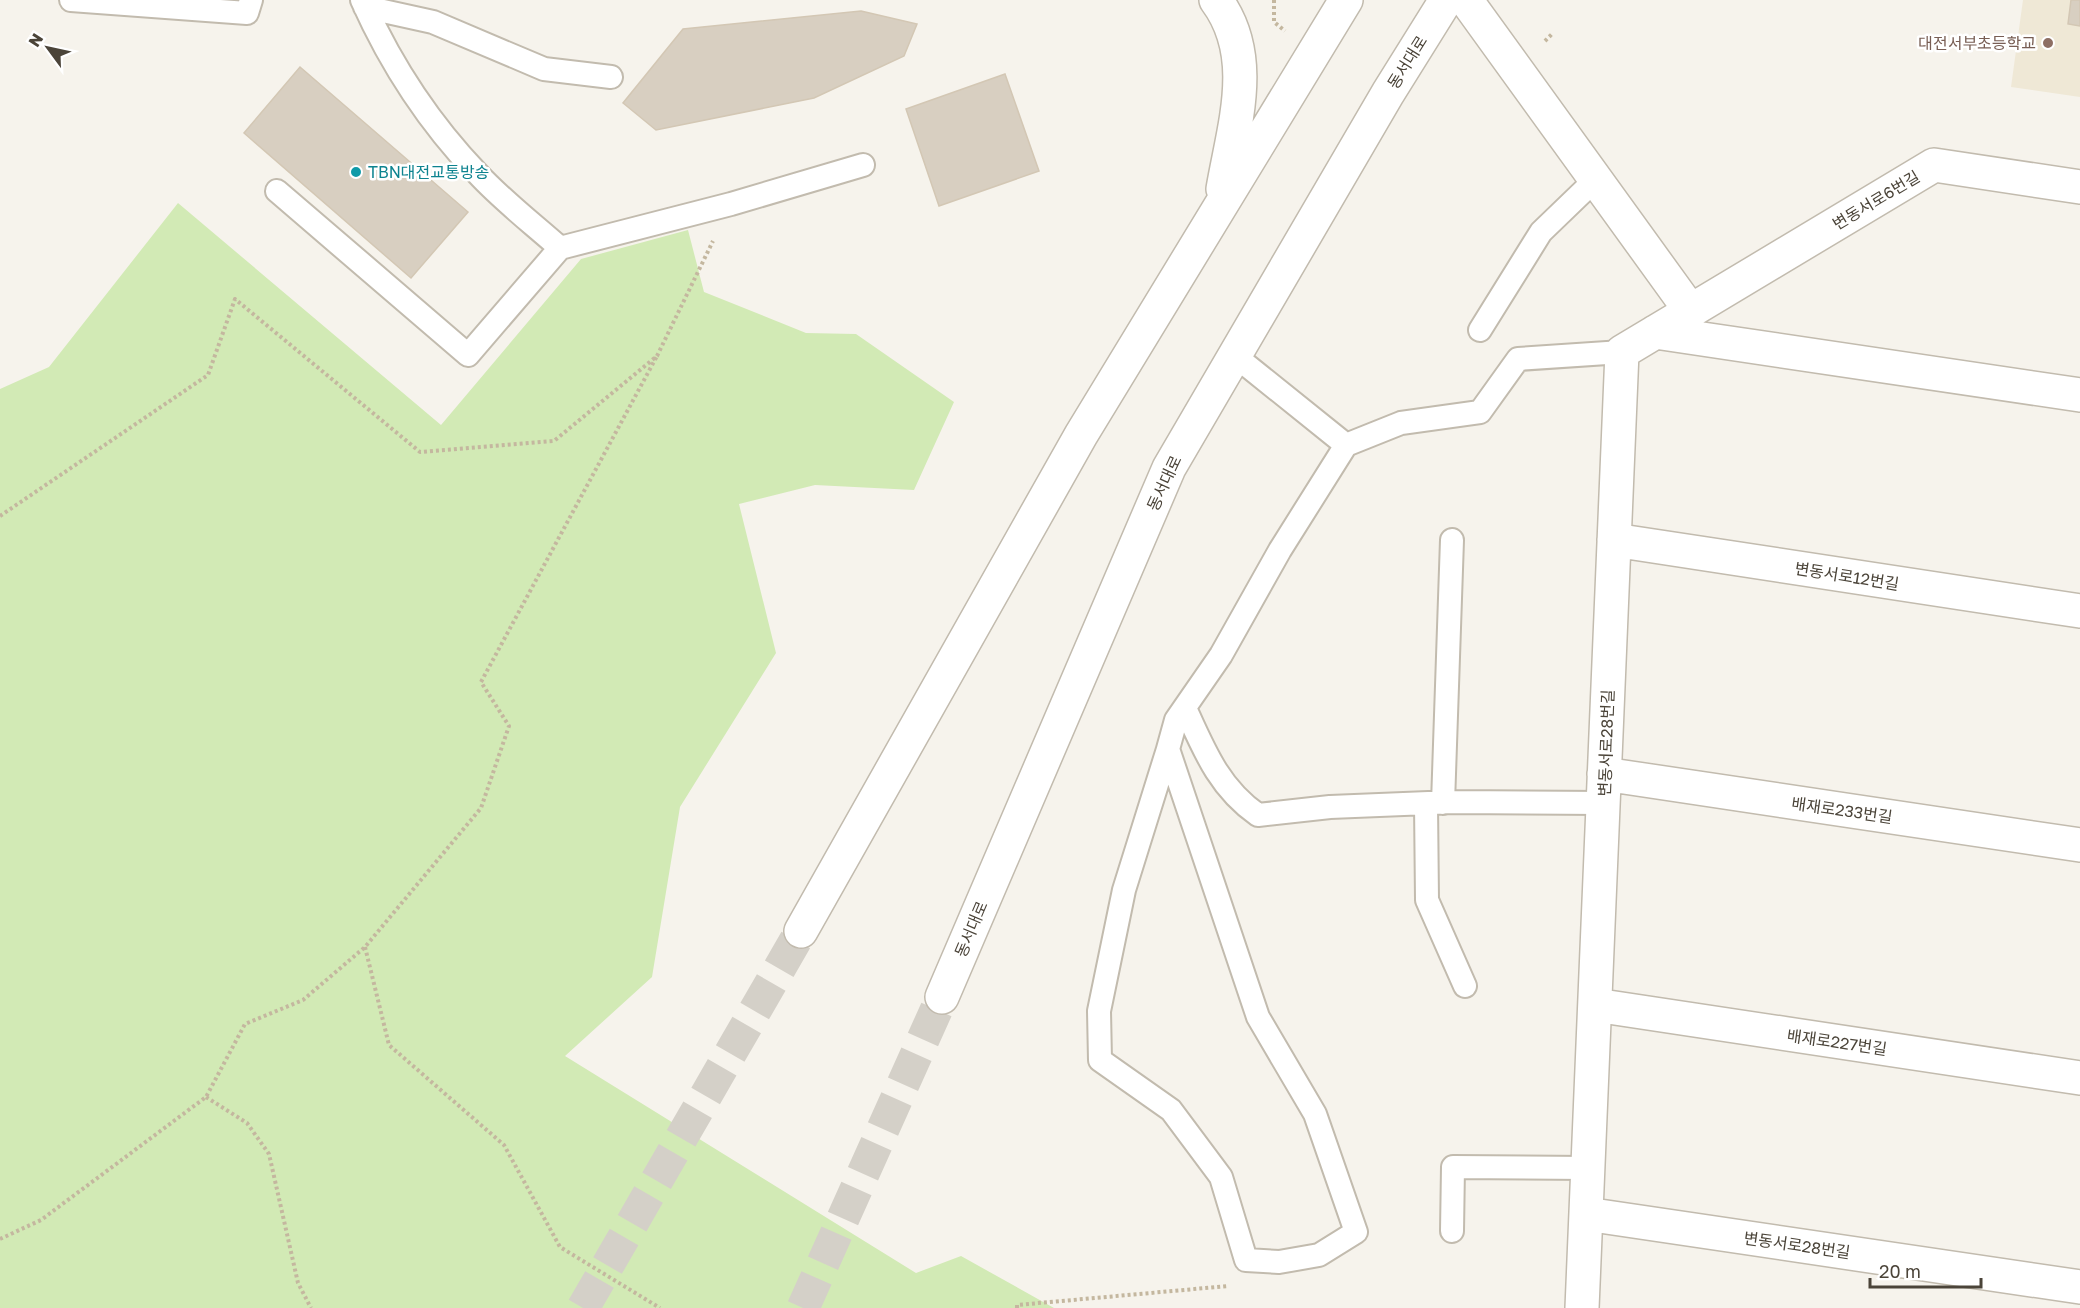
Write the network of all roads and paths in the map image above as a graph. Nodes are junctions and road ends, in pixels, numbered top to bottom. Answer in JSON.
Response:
{"nodes":[{"id":1,"x":71,"y":0,"type":"edge"},
{"id":2,"x":251,"y":0,"type":"edge"},
{"id":3,"x":1216,"y":0,"type":"edge"},
{"id":4,"x":1274,"y":0,"type":"edge"},
{"id":5,"x":1346,"y":0,"type":"edge"},
{"id":6,"x":1446,"y":0,"type":"edge"},
{"id":7,"x":1466,"y":0,"type":"edge"},
{"id":8,"x":364,"y":3,"type":"edge"},
{"id":9,"x":1274,"y":22,"type":"dead end"},
{"id":10,"x":1552,"y":34,"type":"dead end"},
{"id":11,"x":1545,"y":42,"type":"dead end"},
{"id":12,"x":611,"y":77,"type":"dead end"},
{"id":13,"x":863,"y":165,"type":"dead end"},
{"id":14,"x":1596,"y":179,"type":"junction"},
{"id":15,"x":2080,"y":187,"type":"edge"},
{"id":16,"x":277,"y":191,"type":"dead end"},
{"id":17,"x":731,"y":204,"type":"junction"},
{"id":18,"x":1220,"y":207,"type":"junction"},
{"id":19,"x":560,"y":248,"type":"junction"},
{"id":20,"x":1690,"y":310,"type":"junction"},
{"id":21,"x":1480,"y":330,"type":"dead end"},
{"id":22,"x":1655,"y":332,"type":"junction"},
{"id":23,"x":1622,"y":352,"type":"junction"},
{"id":24,"x":657,"y":356,"type":"junction"},
{"id":25,"x":1234,"y":356,"type":"junction"},
{"id":26,"x":2080,"y":395,"type":"edge"},
{"id":27,"x":1346,"y":445,"type":"junction"},
{"id":28,"x":0,"y":516,"type":"edge"},
{"id":29,"x":1452,"y":540,"type":"dead end"},
{"id":30,"x":1614,"y":540,"type":"junction"},
{"id":31,"x":2080,"y":611,"type":"edge"},
{"id":32,"x":1185,"y":708,"type":"junction"},
{"id":33,"x":1168,"y":748,"type":"junction"},
{"id":34,"x":1604,"y":789,"type":"junction"},
{"id":35,"x":1434,"y":803,"type":"junction"},
{"id":36,"x":2080,"y":845,"type":"edge"},
{"id":37,"x":801,"y":931,"type":"tunnel mouth"},
{"id":38,"x":365,"y":947,"type":"junction"},
{"id":39,"x":1465,"y":986,"type":"dead end"},
{"id":40,"x":942,"y":997,"type":"tunnel mouth"},
{"id":41,"x":1594,"y":1005,"type":"junction"},
{"id":42,"x":2080,"y":1078,"type":"edge"},
{"id":43,"x":206,"y":1097,"type":"junction"},
{"id":44,"x":1588,"y":1168,"type":"junction"},
{"id":45,"x":1586,"y":1214,"type":"junction"},
{"id":46,"x":1452,"y":1231,"type":"dead end"},
{"id":47,"x":0,"y":1239,"type":"edge"},
{"id":48,"x":1228,"y":1286,"type":"dead end"},
{"id":49,"x":2080,"y":1287,"type":"edge"},
{"id":50,"x":310,"y":1308,"type":"edge"},
{"id":51,"x":660,"y":1308,"type":"edge"},
{"id":52,"x":1017,"y":1308,"type":"edge"},
{"id":53,"x":1582,"y":1308,"type":"edge"}],
"edges":[{"from":1,"to":2,"type":"lane"},
{"from":3,"to":18,"type":"street"},
{"from":4,"to":9,"type":"path"},
{"from":5,"to":18,"type":"street"},
{"from":6,"to":25,"type":"street","name":"동서대로"},
{"from":7,"to":14,"type":"street"},
{"from":8,"to":12,"type":"lane"},
{"from":8,"to":19,"type":"lane"},
{"from":10,"to":11,"type":"path"},
{"from":13,"to":17,"type":"lane"},
{"from":14,"to":20,"type":"street"},
{"from":14,"to":21,"type":"lane"},
{"from":15,"to":20,"type":"street","name":"변동서로6번길"},
{"from":16,"to":19,"type":"lane"},
{"from":17,"to":19,"type":"lane"},
{"from":17,"to":24,"type":"path"},
{"from":18,"to":37,"type":"street"},
{"from":20,"to":22,"type":"street"},
{"from":22,"to":23,"type":"street"},
{"from":22,"to":26,"type":"street"},
{"from":23,"to":27,"type":"lane"},
{"from":23,"to":30,"type":"street","name":"변동서로28번길"},
{"from":24,"to":28,"type":"path"},
{"from":24,"to":38,"type":"path"},
{"from":25,"to":27,"type":"lane"},
{"from":25,"to":40,"type":"street","name":"동서대로"},
{"from":27,"to":32,"type":"lane"},
{"from":29,"to":35,"type":"lane"},
{"from":30,"to":31,"type":"street","name":"변동서로12번길"},
{"from":30,"to":34,"type":"street","name":"변동서로28번길"},
{"from":32,"to":33,"type":"lane"},
{"from":32,"to":35,"type":"lane"},
{"from":33,"to":33,"type":"lane"},
{"from":34,"to":35,"type":"lane"},
{"from":34,"to":36,"type":"street","name":"배재로233번길"},
{"from":34,"to":41,"type":"street","name":"변동서로28번길"},
{"from":35,"to":39,"type":"lane"},
{"from":38,"to":43,"type":"path"},
{"from":38,"to":51,"type":"path"},
{"from":41,"to":42,"type":"street","name":"배재로227번길"},
{"from":41,"to":44,"type":"street","name":"변동서로28번길"},
{"from":43,"to":47,"type":"path"},
{"from":43,"to":50,"type":"path"},
{"from":44,"to":45,"type":"street","name":"변동서로28번길"},
{"from":44,"to":46,"type":"lane"},
{"from":45,"to":49,"type":"street","name":"변동서로28번길"},
{"from":45,"to":53,"type":"street","name":"변동서로28번길"},
{"from":48,"to":52,"type":"path"}]}
